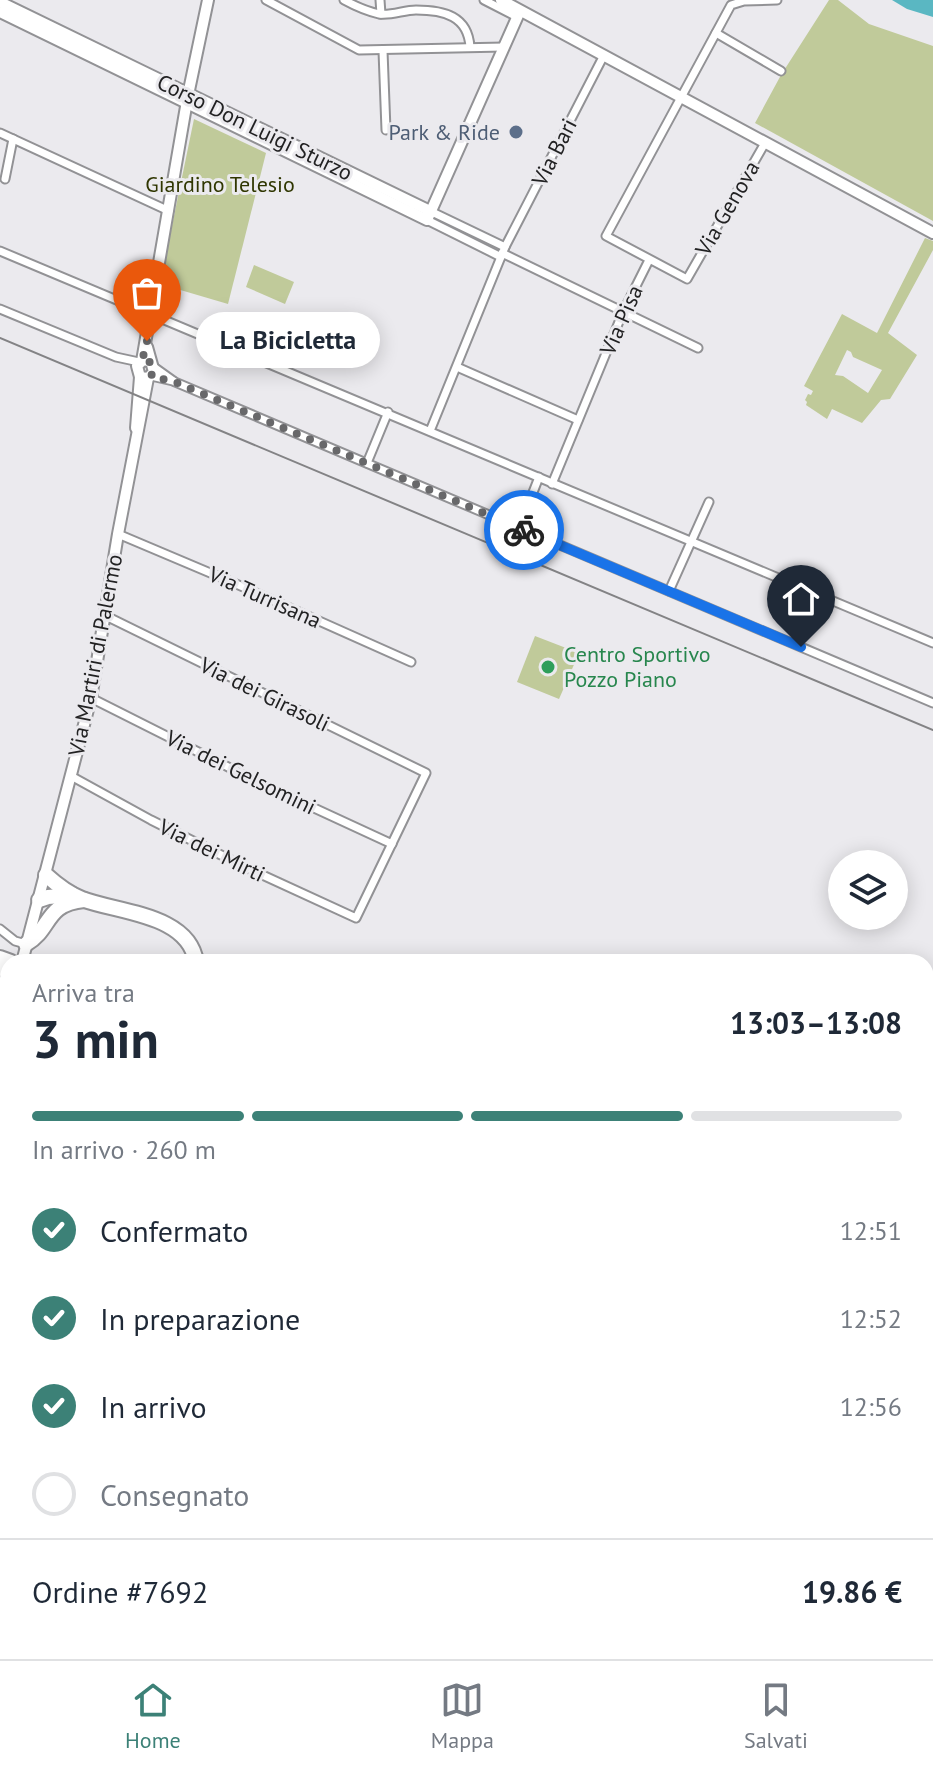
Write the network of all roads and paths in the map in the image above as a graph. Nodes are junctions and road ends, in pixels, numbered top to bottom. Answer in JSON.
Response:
{"nodes":[{"id":1,"x":208,"y":0,"type":"edge"},
{"id":2,"x":266,"y":0,"type":"edge"},
{"id":3,"x":344,"y":0,"type":"edge"},
{"id":4,"x":380,"y":0,"type":"edge"},
{"id":5,"x":418,"y":0,"type":"edge"},
{"id":6,"x":484,"y":0,"type":"edge"},
{"id":7,"x":501,"y":0,"type":"edge"},
{"id":8,"x":526,"y":0,"type":"edge"},
{"id":9,"x":777,"y":0,"type":"edge"},
{"id":10,"x":0,"y":2,"type":"edge"},
{"id":11,"x":281,"y":3,"type":"edge"},
{"id":12,"x":360,"y":4,"type":"edge"},
{"id":13,"x":416,"y":10,"type":"junction"},
{"id":14,"x":0,"y":12,"type":"edge"},
{"id":15,"x":381,"y":14,"type":"junction"},
{"id":16,"x":519,"y":14,"type":"junction"},
{"id":17,"x":716,"y":33,"type":"junction"},
{"id":18,"x":470,"y":47,"type":"junction"},
{"id":19,"x":504,"y":47,"type":"junction"},
{"id":20,"x":383,"y":51,"type":"junction"},
{"id":21,"x":603,"y":57,"type":"junction"},
{"id":22,"x":781,"y":71,"type":"dead end"},
{"id":23,"x":187,"y":99,"type":"junction"},
{"id":24,"x":684,"y":99,"type":"junction"},
{"id":25,"x":386,"y":130,"type":"dead end"},
{"id":26,"x":0,"y":133,"type":"edge"},
{"id":27,"x":13,"y":139,"type":"junction"},
{"id":28,"x":765,"y":143,"type":"junction"},
{"id":29,"x":5,"y":179,"type":"dead end"},
{"id":30,"x":169,"y":212,"type":"junction"},
{"id":31,"x":429,"y":216,"type":"junction"},
{"id":32,"x":933,"y":233,"type":"edge"},
{"id":33,"x":0,"y":251,"type":"edge"},
{"id":34,"x":503,"y":252,"type":"junction"},
{"id":35,"x":649,"y":260,"type":"junction"},
{"id":36,"x":0,"y":309,"type":"edge"},
{"id":37,"x":623,"y":312,"type":"junction"},
{"id":38,"x":151,"y":313,"type":"junction"},
{"id":39,"x":698,"y":348,"type":"dead end"},
{"id":40,"x":457,"y":367,"type":"junction"},
{"id":41,"x":145,"y":369,"type":"junction"},
{"id":42,"x":388,"y":412,"type":"junction"},
{"id":43,"x":578,"y":420,"type":"junction"},
{"id":44,"x":430,"y":431,"type":"junction"},
{"id":45,"x":367,"y":463,"type":"junction"},
{"id":46,"x":539,"y":477,"type":"junction"},
{"id":47,"x":552,"y":484,"type":"junction"},
{"id":48,"x":709,"y":502,"type":"dead end"},
{"id":49,"x":519,"y":528,"type":"junction"},
{"id":50,"x":118,"y":534,"type":"junction"},
{"id":51,"x":691,"y":541,"type":"junction"},
{"id":52,"x":669,"y":591,"type":"junction"},
{"id":53,"x":104,"y":615,"type":"junction"},
{"id":54,"x":933,"y":643,"type":"edge"},
{"id":55,"x":411,"y":662,"type":"dead end"},
{"id":56,"x":91,"y":698,"type":"junction"},
{"id":57,"x":933,"y":703,"type":"edge"},
{"id":58,"x":71,"y":776,"type":"junction"},
{"id":59,"x":392,"y":844,"type":"junction"},
{"id":60,"x":46,"y":875,"type":"junction"},
{"id":61,"x":79,"y":897,"type":"junction"},
{"id":62,"x":39,"y":900,"type":"junction"},
{"id":63,"x":61,"y":906,"type":"junction"},
{"id":64,"x":0,"y":929,"type":"edge"},
{"id":65,"x":26,"y":944,"type":"junction"},
{"id":66,"x":24,"y":954,"type":"edge"},
{"id":67,"x":194,"y":954,"type":"edge"}],
"edges":[{"from":1,"to":23,"type":"street","name":"Via Martiri di Palermo"},
{"from":2,"to":11,"type":"street"},
{"from":3,"to":12,"type":"street"},
{"from":4,"to":15,"type":"street"},
{"from":5,"to":13,"type":"street"},
{"from":6,"to":16,"type":"street"},
{"from":7,"to":16,"type":"street"},
{"from":8,"to":16,"type":"street"},
{"from":9,"to":17,"type":"street"},
{"from":10,"to":23,"type":"street","name":"Corso Don Luigi Sturzo"},
{"from":11,"to":20,"type":"street"},
{"from":12,"to":15,"type":"street"},
{"from":13,"to":15,"type":"street"},
{"from":13,"to":18,"type":"street"},
{"from":14,"to":23,"type":"street","name":"Corso Don Luigi Sturzo"},
{"from":16,"to":19,"type":"street"},
{"from":16,"to":21,"type":"street"},
{"from":17,"to":22,"type":"street"},
{"from":17,"to":24,"type":"street"},
{"from":18,"to":19,"type":"street"},
{"from":18,"to":20,"type":"street"},
{"from":19,"to":31,"type":"street"},
{"from":20,"to":25,"type":"street"},
{"from":21,"to":24,"type":"street"},
{"from":21,"to":34,"type":"street","name":"Via Bari"},
{"from":23,"to":30,"type":"street","name":"Via Martiri di Palermo"},
{"from":23,"to":31,"type":"street","name":"Corso Don Luigi Sturzo"},
{"from":24,"to":28,"type":"street"},
{"from":24,"to":35,"type":"street","name":"Via Pisa"},
{"from":26,"to":27,"type":"street"},
{"from":27,"to":29,"type":"street"},
{"from":27,"to":30,"type":"street"},
{"from":28,"to":32,"type":"street"},
{"from":28,"to":35,"type":"street","name":"Via Genova"},
{"from":30,"to":38,"type":"street","name":"Via Martiri di Palermo"},
{"from":31,"to":34,"type":"street","name":"Corso Don Luigi Sturzo"},
{"from":33,"to":38,"type":"street"},
{"from":34,"to":37,"type":"street","name":"Corso Don Luigi Sturzo"},
{"from":34,"to":40,"type":"street","name":"Via Bari"},
{"from":35,"to":37,"type":"street","name":"Via Pisa"},
{"from":36,"to":41,"type":"street"},
{"from":37,"to":39,"type":"street","name":"Corso Don Luigi Sturzo"},
{"from":37,"to":43,"type":"street","name":"Via Pisa"},
{"from":38,"to":41,"type":"street","name":"Via Martiri di Palermo"},
{"from":38,"to":42,"type":"street"},
{"from":40,"to":43,"type":"street"},
{"from":40,"to":44,"type":"street","name":"Via Bari"},
{"from":41,"to":45,"type":"street"},
{"from":41,"to":50,"type":"street","name":"Via Martiri di Palermo"},
{"from":42,"to":44,"type":"street"},
{"from":42,"to":45,"type":"street"},
{"from":43,"to":47,"type":"street","name":"Via Pisa"},
{"from":44,"to":46,"type":"street"},
{"from":45,"to":49,"type":"street"},
{"from":46,"to":47,"type":"street"},
{"from":46,"to":49,"type":"street"},
{"from":47,"to":51,"type":"street"},
{"from":48,"to":51,"type":"street"},
{"from":49,"to":52,"type":"street"},
{"from":50,"to":53,"type":"street","name":"Via Martiri di Palermo"},
{"from":50,"to":55,"type":"street","name":"Via Turrisana"},
{"from":51,"to":52,"type":"street"},
{"from":51,"to":54,"type":"street"},
{"from":52,"to":57,"type":"street"},
{"from":53,"to":56,"type":"street","name":"Via Martiri di Palermo"},
{"from":53,"to":59,"type":"street","name":"Via dei Girasoli"},
{"from":56,"to":58,"type":"street","name":"Via Martiri di Palermo"},
{"from":56,"to":59,"type":"street","name":"Via dei Gelsomini"},
{"from":58,"to":59,"type":"street","name":"Via dei Mirti"},
{"from":58,"to":60,"type":"street","name":"Via Martiri di Palermo"},
{"from":60,"to":61,"type":"highway"},
{"from":60,"to":62,"type":"street","name":"Via Martiri di Palermo"},
{"from":61,"to":62,"type":"highway"},
{"from":61,"to":63,"type":"highway"},
{"from":61,"to":67,"type":"highway"},
{"from":62,"to":63,"type":"highway"},
{"from":62,"to":65,"type":"street"},
{"from":63,"to":65,"type":"highway"},
{"from":64,"to":65,"type":"street"},
{"from":65,"to":66,"type":"street"}]}
